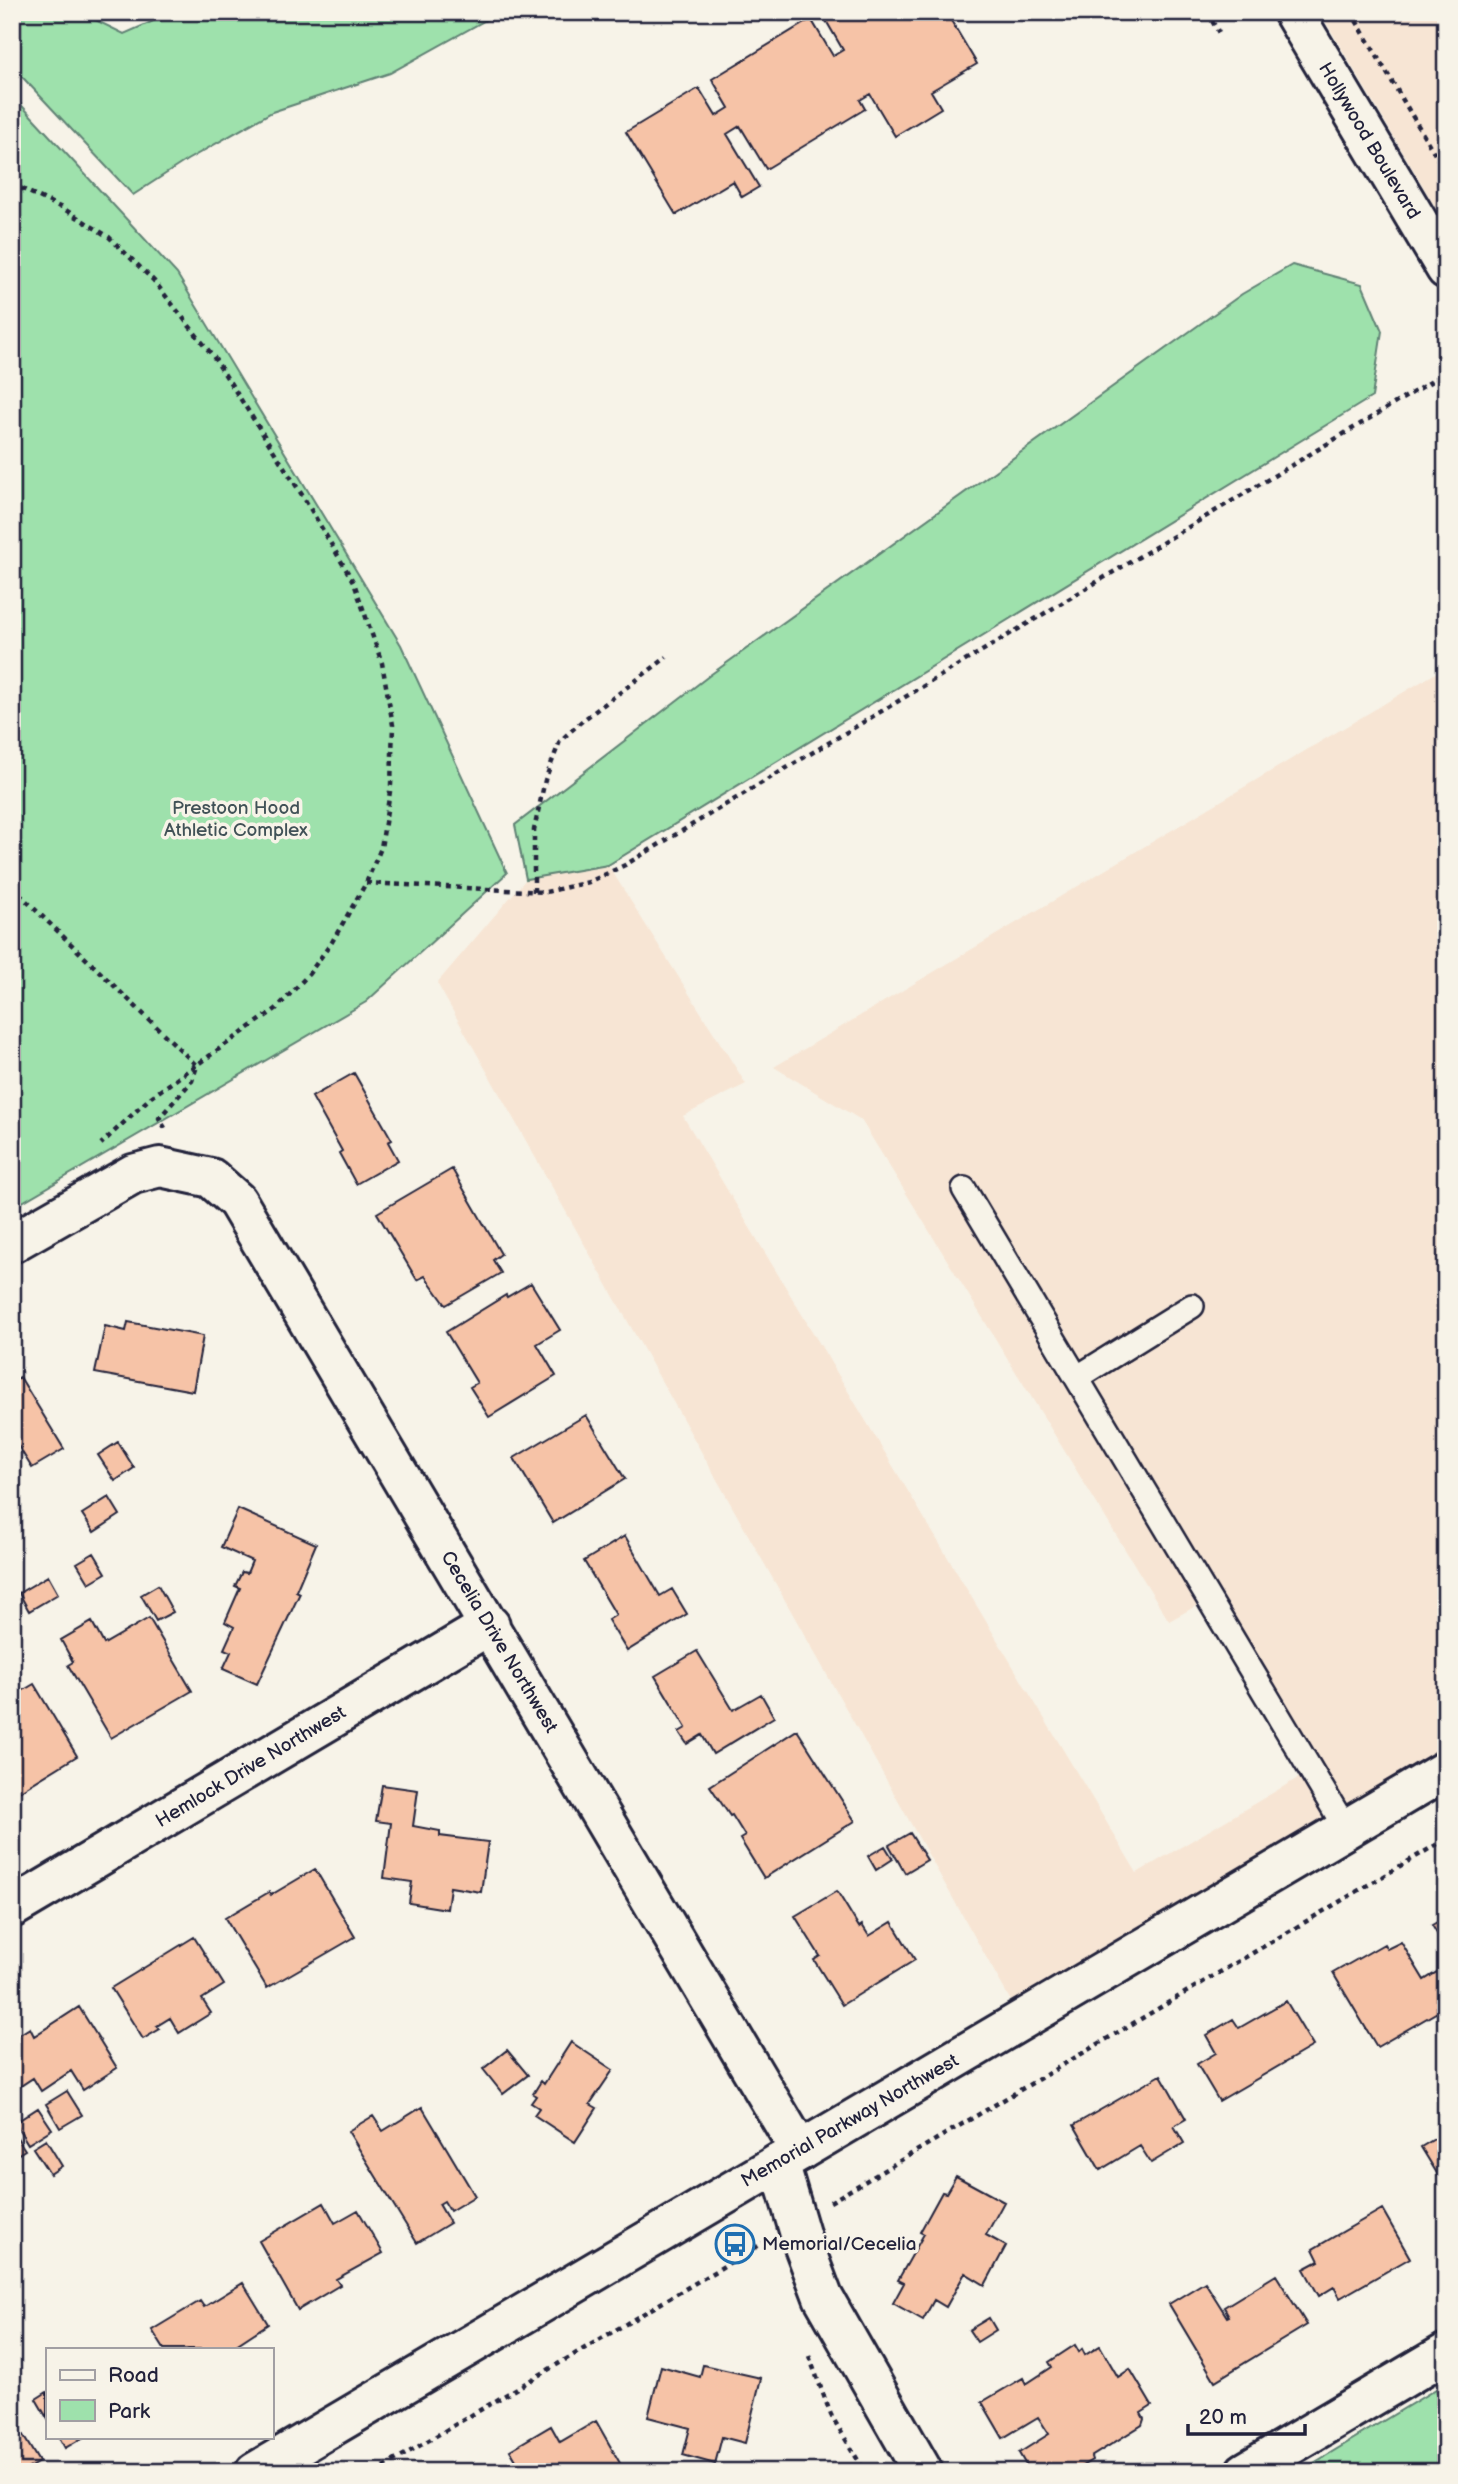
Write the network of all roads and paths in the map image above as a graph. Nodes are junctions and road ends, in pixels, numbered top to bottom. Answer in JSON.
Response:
{"nodes":[{"id":1,"x":1207,"y":12,"type":"edge"},
{"id":2,"x":1293,"y":12,"type":"edge"},
{"id":3,"x":1351,"y":12,"type":"edge"},
{"id":4,"x":1219,"y":33,"type":"dead end"},
{"id":5,"x":1446,"y":173,"type":"edge"},
{"id":6,"x":12,"y":184,"type":"edge"},
{"id":7,"x":1446,"y":269,"type":"edge"},
{"id":8,"x":1446,"y":393,"type":"edge"},
{"id":9,"x":667,"y":657,"type":"dead end"},
{"id":10,"x":366,"y":883,"type":"junction"},
{"id":11,"x":12,"y":887,"type":"edge"},
{"id":12,"x":534,"y":892,"type":"junction"},
{"id":13,"x":197,"y":1066,"type":"junction"},
{"id":14,"x":97,"y":1147,"type":"dead end"},
{"id":15,"x":964,"y":1189,"type":"dead end"},
{"id":16,"x":12,"y":1243,"type":"edge"},
{"id":17,"x":1192,"y":1306,"type":"dead end"},
{"id":18,"x":1078,"y":1377,"type":"junction"},
{"id":19,"x":489,"y":1625,"type":"junction"},
{"id":20,"x":1446,"y":1770,"type":"edge"},
{"id":21,"x":1346,"y":1829,"type":"junction"},
{"id":22,"x":1446,"y":1839,"type":"edge"},
{"id":23,"x":12,"y":1908,"type":"edge"},
{"id":24,"x":789,"y":2157,"type":"junction"},
{"id":25,"x":797,"y":2222,"type":"junction"},
{"id":26,"x":1446,"y":2353,"type":"edge"},
{"id":27,"x":255,"y":2472,"type":"edge"},
{"id":28,"x":375,"y":2472,"type":"edge"},
{"id":29,"x":923,"y":2472,"type":"edge"},
{"id":30,"x":1245,"y":2472,"type":"edge"}],
"edges":[{"from":1,"to":4,"type":"path"},
{"from":2,"to":7,"type":"street","name":"Hollywood Boulevard"},
{"from":3,"to":5,"type":"path"},
{"from":6,"to":10,"type":"path"},
{"from":8,"to":12,"type":"path"},
{"from":9,"to":12,"type":"path"},
{"from":10,"to":12,"type":"path"},
{"from":10,"to":13,"type":"path"},
{"from":11,"to":13,"type":"path"},
{"from":13,"to":14,"type":"path"},
{"from":15,"to":18,"type":"lane"},
{"from":16,"to":19,"type":"street","name":"Cecelia Drive Northwest"},
{"from":17,"to":18,"type":"lane"},
{"from":18,"to":21,"type":"lane"},
{"from":19,"to":23,"type":"street","name":"Hemlock Drive Northwest"},
{"from":19,"to":24,"type":"street","name":"Cecelia Drive Northwest"},
{"from":20,"to":21,"type":"street","name":"Memorial Parkway Northwest"},
{"from":21,"to":24,"type":"street","name":"Memorial Parkway Northwest"},
{"from":22,"to":25,"type":"path"},
{"from":24,"to":25,"type":"street","name":"Cecelia Drive Northwest"},
{"from":24,"to":27,"type":"street","name":"Memorial Parkway Northwest"},
{"from":25,"to":28,"type":"path"},
{"from":25,"to":29,"type":"street","name":"Cecelia Drive Northwest"},
{"from":26,"to":30,"type":"street"}]}
